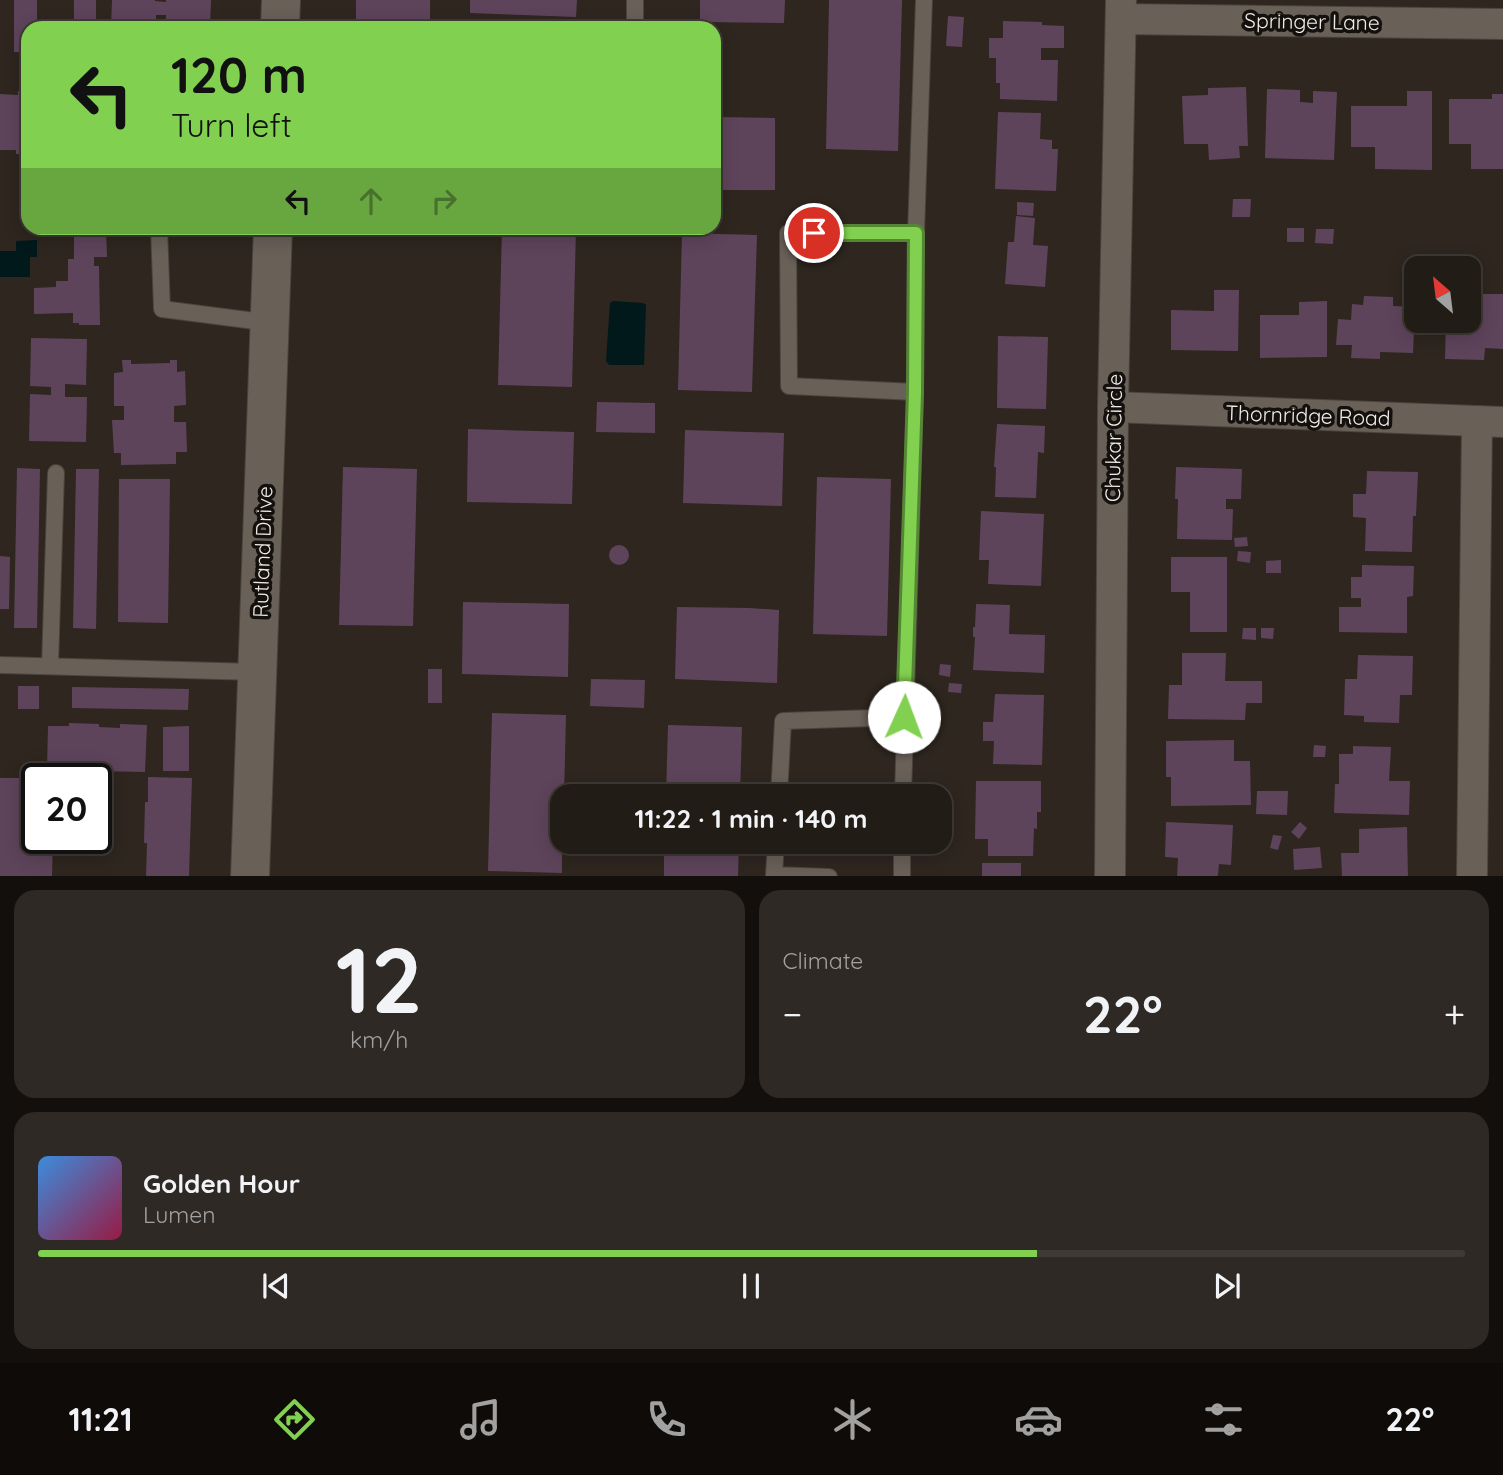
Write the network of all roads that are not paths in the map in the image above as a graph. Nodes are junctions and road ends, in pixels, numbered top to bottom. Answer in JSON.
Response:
{"nodes":[{"id":1,"x":281,"y":0,"type":"edge"},
{"id":2,"x":635,"y":0,"type":"edge"},
{"id":3,"x":924,"y":0,"type":"edge"},
{"id":4,"x":1121,"y":9,"type":"edge"},
{"id":5,"x":280,"y":21,"type":"edge"},
{"id":6,"x":635,"y":21,"type":"edge"},
{"id":7,"x":1503,"y":24,"type":"edge"},
{"id":8,"x":916,"y":233,"type":"junction"},
{"id":9,"x":159,"y":235,"type":"edge"},
{"id":10,"x":273,"y":235,"type":"edge"},
{"id":11,"x":270,"y":323,"type":"junction"},
{"id":12,"x":915,"y":393,"type":"junction"},
{"id":13,"x":1113,"y":407,"type":"junction"},
{"id":14,"x":1490,"y":422,"type":"edge"},
{"id":15,"x":56,"y":473,"type":"dead end"},
{"id":16,"x":0,"y":664,"type":"edge"},
{"id":17,"x":50,"y":666,"type":"junction"},
{"id":18,"x":258,"y":671,"type":"junction"},
{"id":19,"x":904,"y":717,"type":"junction"},
{"id":20,"x":780,"y":784,"type":"edge"},
{"id":21,"x":903,"y":784,"type":"edge"},
{"id":22,"x":775,"y":854,"type":"edge"},
{"id":23,"x":902,"y":854,"type":"edge"},
{"id":24,"x":250,"y":876,"type":"edge"},
{"id":25,"x":811,"y":876,"type":"edge"},
{"id":26,"x":902,"y":876,"type":"edge"},
{"id":27,"x":1110,"y":876,"type":"edge"},
{"id":28,"x":1472,"y":876,"type":"edge"}],
"edges":[{"from":1,"to":5,"type":"street"},
{"from":2,"to":6,"type":"lane"},
{"from":3,"to":8,"type":"lane"},
{"from":4,"to":7,"type":"street","name":"Springer Lane"},
{"from":4,"to":13,"type":"street","name":"Chukar Circle"},
{"from":8,"to":12,"type":"lane"},
{"from":8,"to":12,"type":"lane"},
{"from":9,"to":11,"type":"lane"},
{"from":10,"to":11,"type":"street","name":"Rutland Drive"},
{"from":11,"to":18,"type":"street","name":"Rutland Drive"},
{"from":12,"to":19,"type":"lane"},
{"from":13,"to":14,"type":"street","name":"Thornridge Road"},
{"from":13,"to":27,"type":"street","name":"Chukar Circle"},
{"from":14,"to":28,"type":"street"},
{"from":15,"to":17,"type":"lane"},
{"from":16,"to":17,"type":"lane"},
{"from":17,"to":18,"type":"lane"},
{"from":18,"to":24,"type":"street","name":"Rutland Drive"},
{"from":19,"to":20,"type":"lane"},
{"from":19,"to":21,"type":"lane"},
{"from":22,"to":25,"type":"lane"},
{"from":23,"to":26,"type":"lane"}]}
